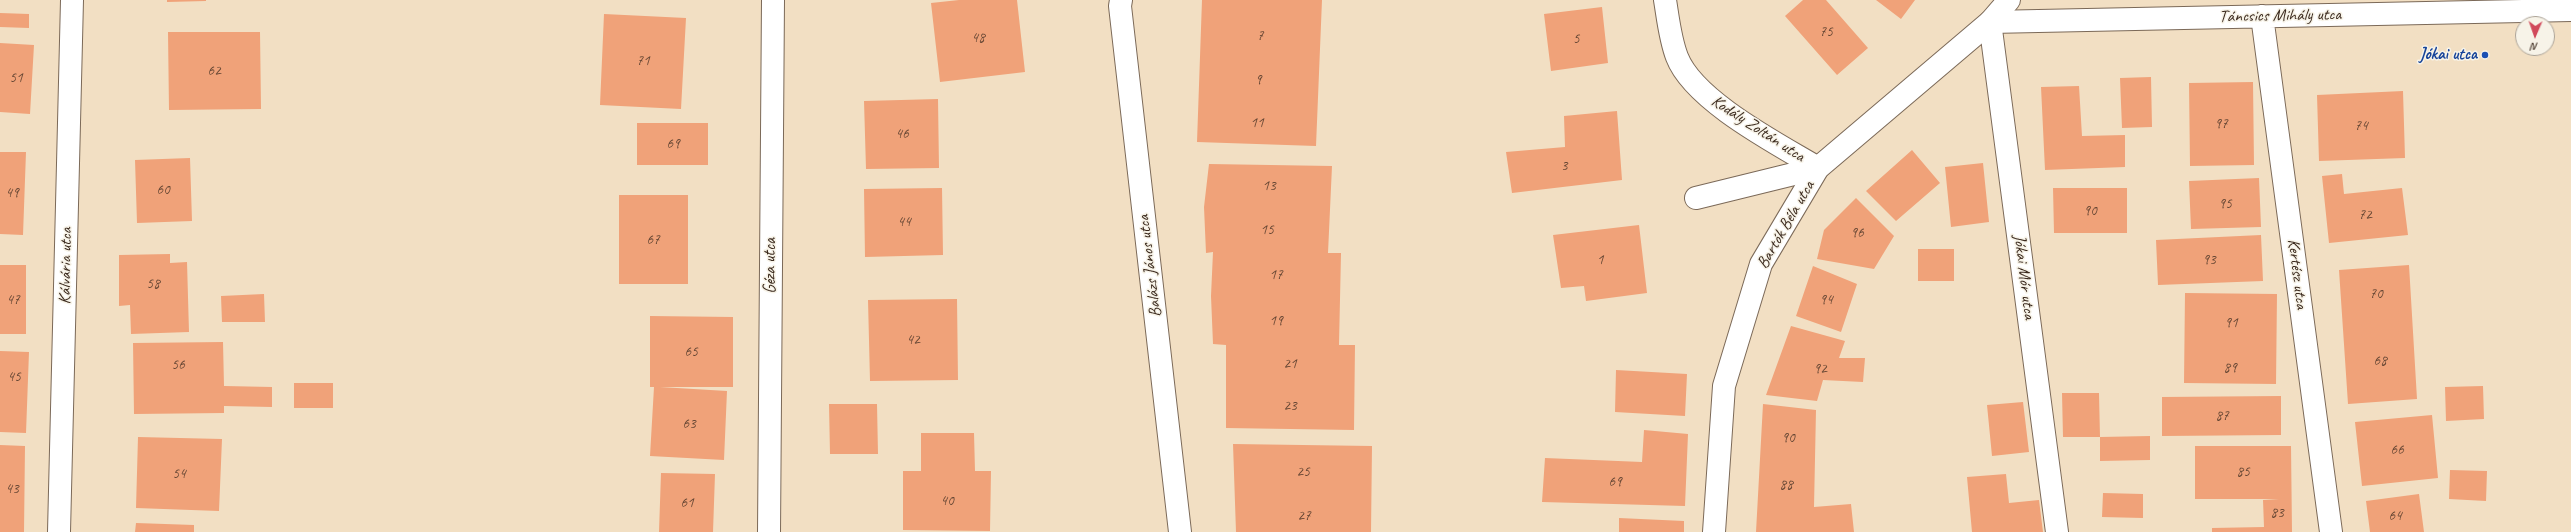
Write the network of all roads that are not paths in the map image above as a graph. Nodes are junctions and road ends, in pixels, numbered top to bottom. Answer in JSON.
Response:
{"nodes":[{"id":1,"x":72,"y":0,"type":"edge"},
{"id":2,"x":773,"y":0,"type":"edge"},
{"id":3,"x":1121,"y":0,"type":"edge"},
{"id":4,"x":1665,"y":0,"type":"edge"},
{"id":5,"x":2009,"y":0,"type":"edge"},
{"id":6,"x":2571,"y":10,"type":"edge"},
{"id":7,"x":2262,"y":16,"type":"junction"},
{"id":8,"x":1990,"y":22,"type":"junction"},
{"id":9,"x":1818,"y":168,"type":"junction"},
{"id":10,"x":1696,"y":198,"type":"dead end"},
{"id":11,"x":60,"y":532,"type":"edge"},
{"id":12,"x":769,"y":532,"type":"edge"},
{"id":13,"x":1180,"y":532,"type":"edge"},
{"id":14,"x":1714,"y":532,"type":"edge"},
{"id":15,"x":2057,"y":532,"type":"edge"},
{"id":16,"x":2331,"y":532,"type":"edge"}],
"edges":[{"from":1,"to":11,"type":"street","name":"Kálvária utca"},
{"from":2,"to":12,"type":"street","name":"Géza utca"},
{"from":3,"to":13,"type":"street","name":"Balázs János utca"},
{"from":4,"to":9,"type":"street","name":"Kodály Zoltán utca"},
{"from":5,"to":8,"type":"street","name":"Bartók Béla utca"},
{"from":6,"to":7,"type":"street","name":"Táncsics Mihály utca"},
{"from":7,"to":8,"type":"street","name":"Táncsics Mihály utca"},
{"from":7,"to":16,"type":"street","name":"Kertész utca"},
{"from":8,"to":9,"type":"street","name":"Bartók Béla utca"},
{"from":8,"to":15,"type":"street","name":"Jókai Mór utca"},
{"from":9,"to":10,"type":"street"},
{"from":9,"to":14,"type":"street","name":"Bartók Béla utca"}]}
